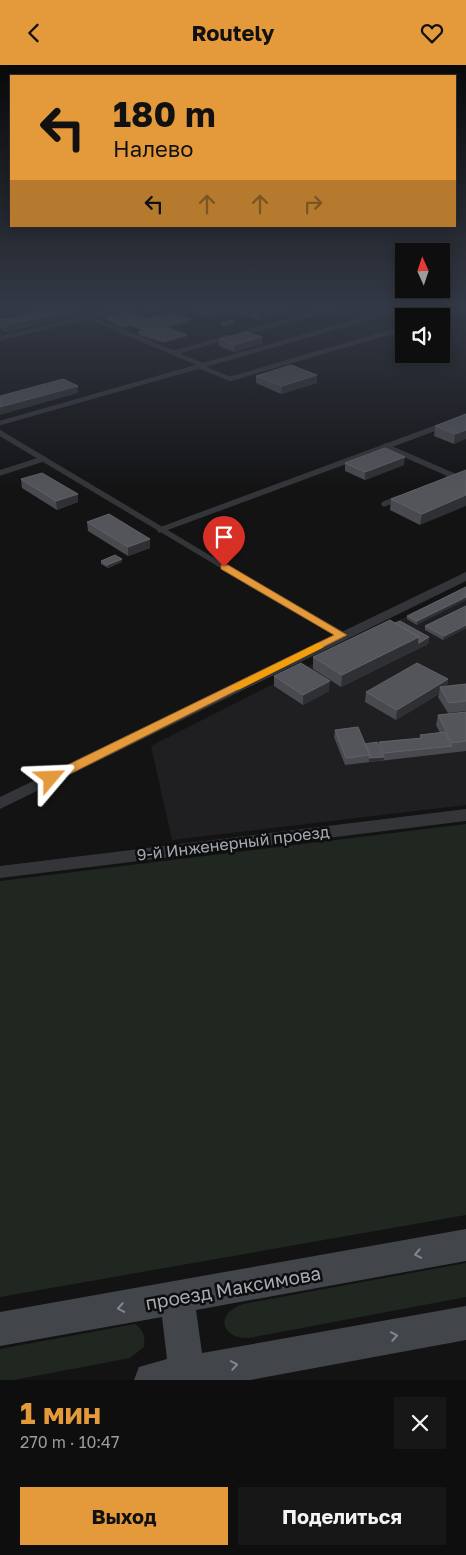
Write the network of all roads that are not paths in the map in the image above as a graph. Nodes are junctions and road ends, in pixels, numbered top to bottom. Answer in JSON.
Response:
{"nodes":[{"id":1,"x":195,"y":367,"type":"edge"},
{"id":2,"x":203,"y":367,"type":"edge"},
{"id":3,"x":269,"y":367,"type":"edge"},
{"id":4,"x":0,"y":423,"type":"edge"},
{"id":5,"x":448,"y":423,"type":"edge"},
{"id":6,"x":0,"y":433,"type":"edge"},
{"id":7,"x":385,"y":446,"type":"junction"},
{"id":8,"x":43,"y":459,"type":"junction"},
{"id":9,"x":0,"y":473,"type":"edge"},
{"id":10,"x":436,"y":483,"type":"edge"},
{"id":11,"x":410,"y":494,"type":"edge"},
{"id":12,"x":384,"y":504,"type":"dead end"},
{"id":13,"x":160,"y":530,"type":"junction"},
{"id":14,"x":466,"y":576,"type":"edge"},
{"id":15,"x":342,"y":635,"type":"junction"},
{"id":16,"x":0,"y":803,"type":"edge"},
{"id":17,"x":466,"y":815,"type":"edge"},
{"id":18,"x":0,"y":872,"type":"edge"},
{"id":19,"x":466,"y":1245,"type":"edge"},
{"id":20,"x":176,"y":1299,"type":"junction"},
{"id":21,"x":466,"y":1323,"type":"edge"},
{"id":22,"x":0,"y":1329,"type":"edge"},
{"id":23,"x":187,"y":1373,"type":"junction"},
{"id":24,"x":152,"y":1380,"type":"edge"}],
"edges":[{"from":1,"to":4,"type":"lane"},
{"from":2,"to":3,"type":"lane"},
{"from":5,"to":7,"type":"lane"},
{"from":6,"to":8,"type":"lane"},
{"from":7,"to":10,"type":"lane"},
{"from":7,"to":13,"type":"lane"},
{"from":8,"to":9,"type":"lane"},
{"from":8,"to":13,"type":"lane"},
{"from":11,"to":12,"type":"lane"},
{"from":13,"to":15,"type":"lane"},
{"from":14,"to":15,"type":"street"},
{"from":15,"to":16,"type":"street"},
{"from":17,"to":18,"type":"street","name":"9-й Инженерный проезд"},
{"from":19,"to":20,"type":"main road","name":"проезд Максимова","one_way":true},
{"from":20,"to":22,"type":"main road","name":"проезд Максимова","one_way":true},
{"from":20,"to":23,"type":"main road"},
{"from":23,"to":21,"type":"main road","one_way":true},
{"from":23,"to":24,"type":"main road"}]}
